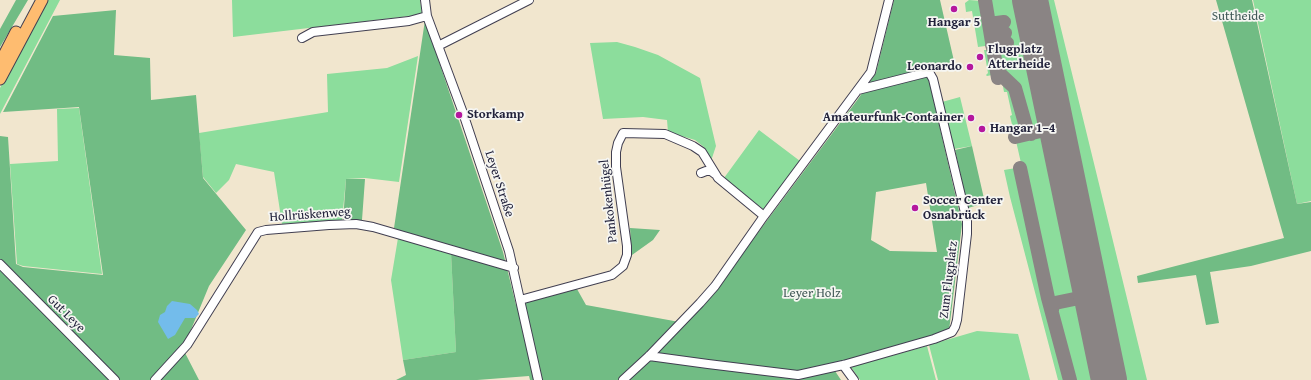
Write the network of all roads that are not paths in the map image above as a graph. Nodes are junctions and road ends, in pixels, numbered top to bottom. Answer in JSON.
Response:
{"nodes":[{"id":1,"x":34,"y":0,"type":"edge"},
{"id":2,"x":42,"y":0,"type":"edge"},
{"id":3,"x":425,"y":0,"type":"edge"},
{"id":4,"x":529,"y":0,"type":"edge"},
{"id":5,"x":889,"y":0,"type":"edge"},
{"id":6,"x":428,"y":16,"type":"junction"},
{"id":7,"x":302,"y":38,"type":"dead end"},
{"id":8,"x":438,"y":46,"type":"junction"},
{"id":9,"x":0,"y":62,"type":"edge"},
{"id":10,"x":0,"y":79,"type":"edge"},
{"id":11,"x":858,"y":90,"type":"junction"},
{"id":12,"x":702,"y":174,"type":"dead end"},
{"id":13,"x":715,"y":174,"type":"junction"},
{"id":14,"x":764,"y":216,"type":"junction"},
{"id":15,"x":0,"y":264,"type":"edge"},
{"id":16,"x":514,"y":268,"type":"junction"},
{"id":17,"x":520,"y":300,"type":"junction"},
{"id":18,"x":649,"y":356,"type":"junction"},
{"id":19,"x":843,"y":364,"type":"junction"},
{"id":20,"x":115,"y":380,"type":"edge"},
{"id":21,"x":155,"y":380,"type":"edge"},
{"id":22,"x":538,"y":380,"type":"edge"},
{"id":23,"x":623,"y":380,"type":"edge"},
{"id":24,"x":854,"y":380,"type":"edge"}],
"edges":[{"from":1,"to":9,"type":"highway"},
{"from":2,"to":10,"type":"highway"},
{"from":3,"to":6,"type":"street","name":"Leyer Straße"},
{"from":4,"to":8,"type":"street"},
{"from":5,"to":11,"type":"street"},
{"from":6,"to":7,"type":"street"},
{"from":6,"to":8,"type":"street","name":"Leyer Straße"},
{"from":8,"to":16,"type":"street","name":"Leyer Straße"},
{"from":11,"to":14,"type":"street"},
{"from":11,"to":19,"type":"street","name":"Zum Flugplatz"},
{"from":12,"to":13,"type":"street"},
{"from":13,"to":14,"type":"street","name":"Pankokenhügel"},
{"from":13,"to":17,"type":"street","name":"Pankokenhügel"},
{"from":14,"to":18,"type":"street"},
{"from":15,"to":20,"type":"street","name":"Gut Leye"},
{"from":16,"to":17,"type":"street","name":"Leyer Straße"},
{"from":16,"to":21,"type":"street","name":"Hollrüskenweg"},
{"from":17,"to":22,"type":"street","name":"Leyer Straße"},
{"from":18,"to":19,"type":"street","name":"Zum Flugplatz"},
{"from":18,"to":23,"type":"street"},
{"from":19,"to":24,"type":"street"}]}
